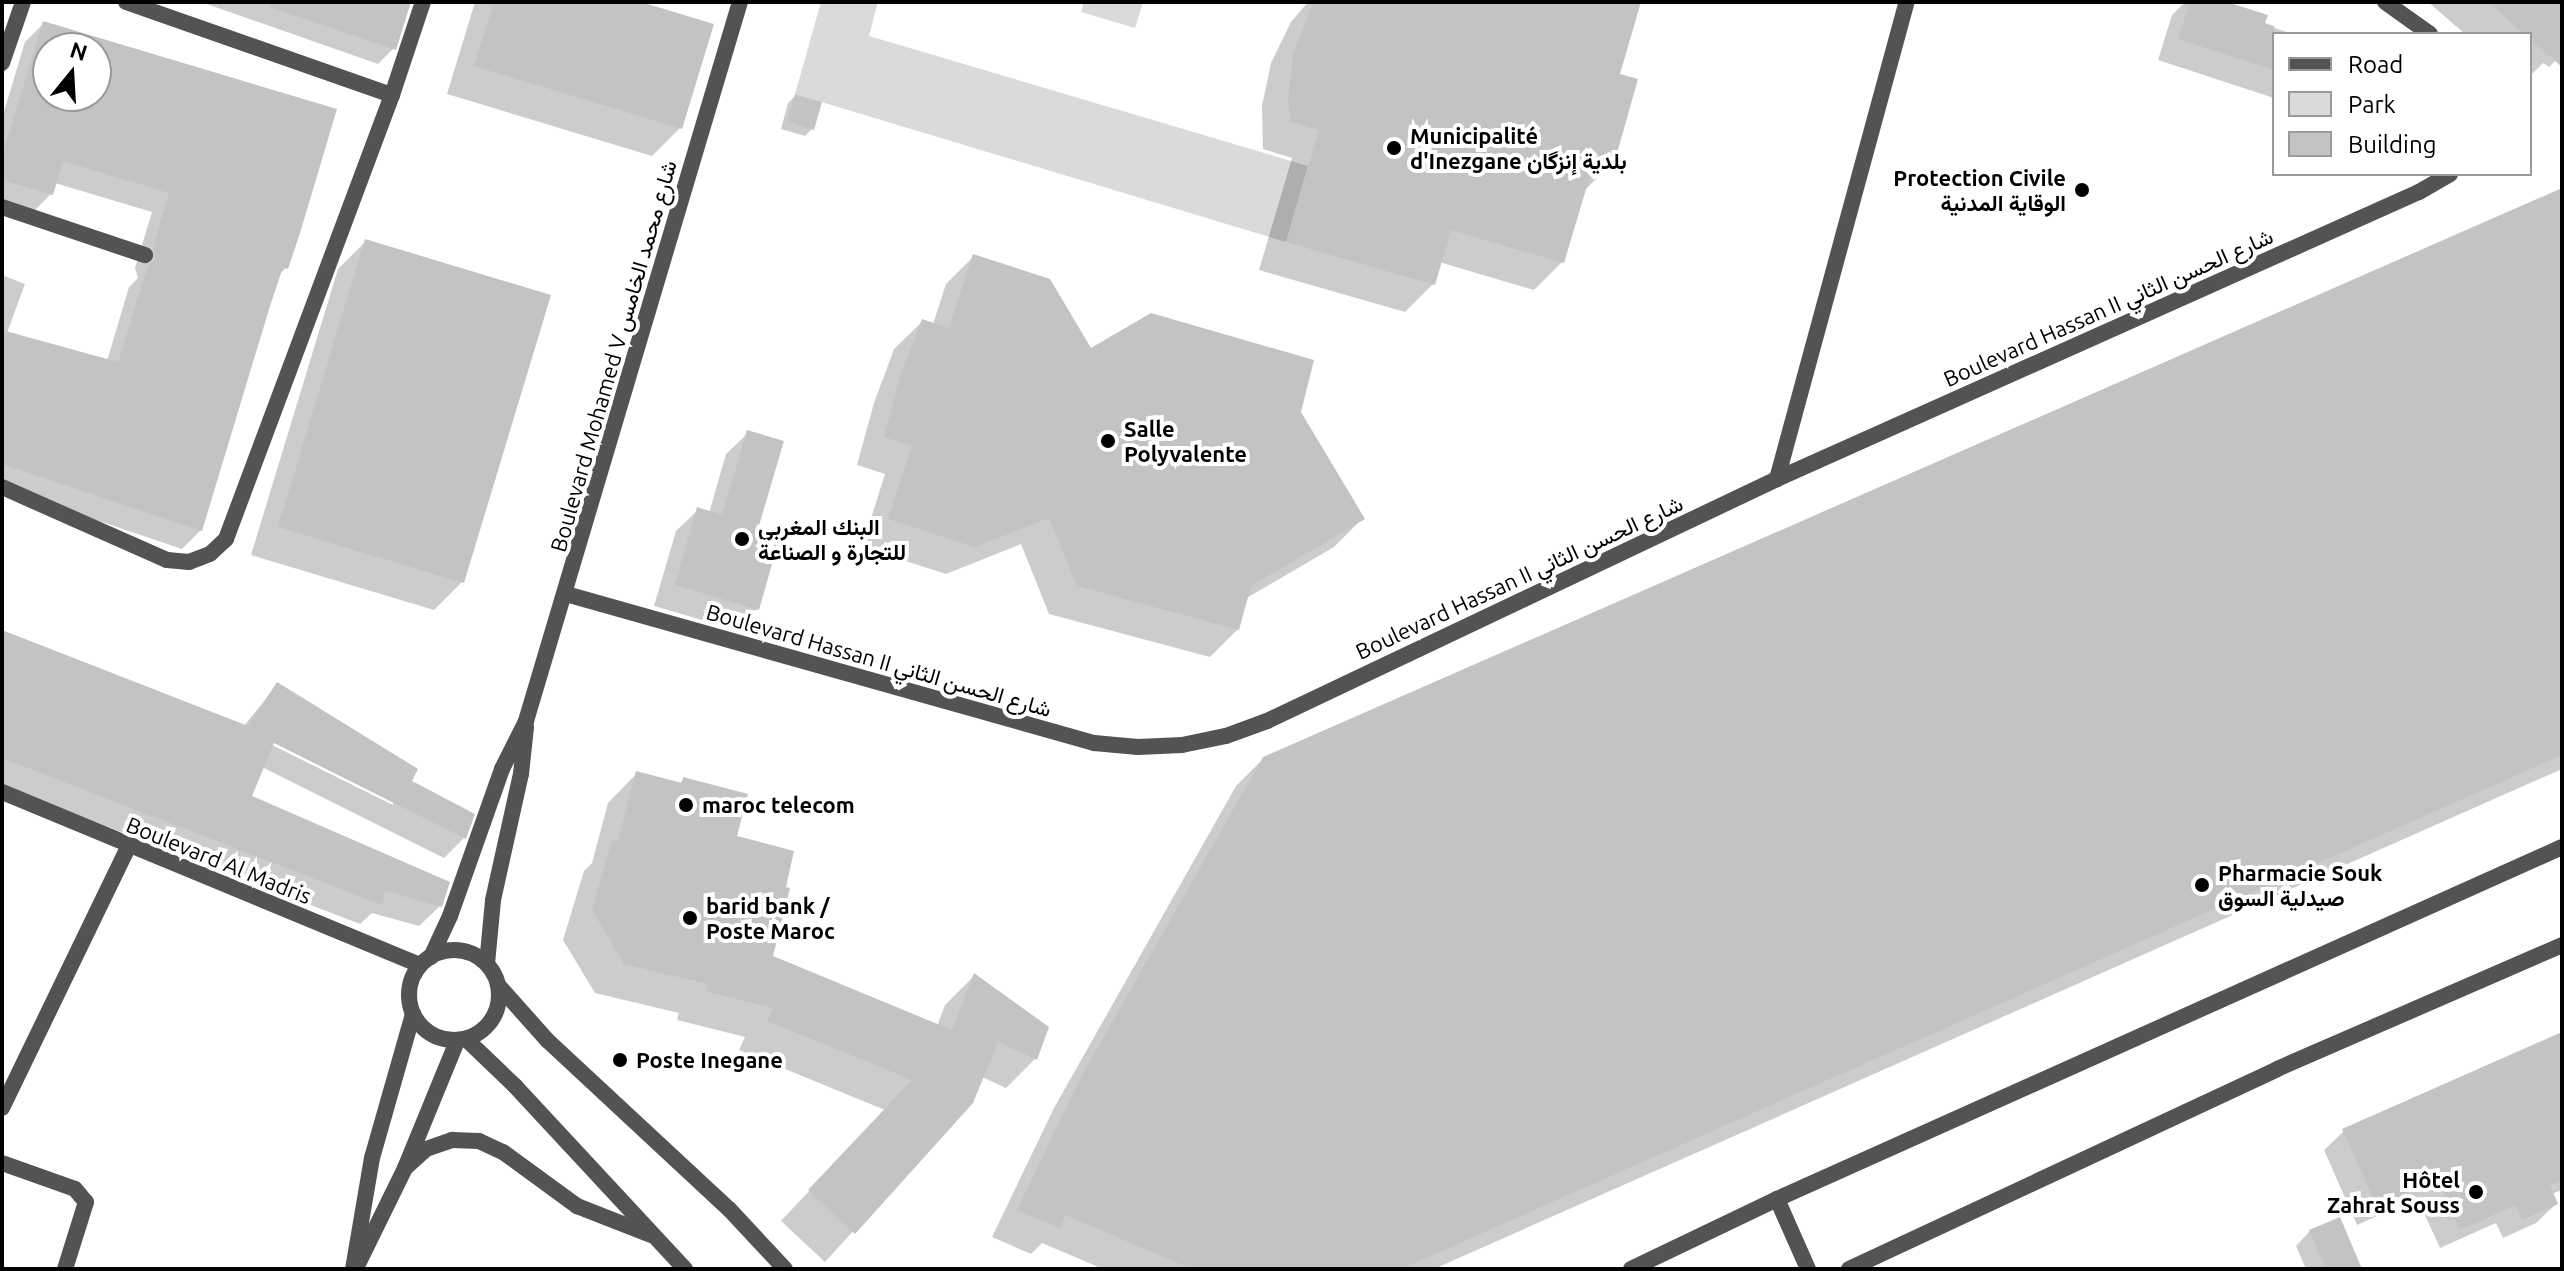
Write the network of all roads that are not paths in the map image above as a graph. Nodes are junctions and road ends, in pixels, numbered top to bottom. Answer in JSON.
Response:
{"nodes":[{"id":1,"x":23,"y":2,"type":"edge"},
{"id":2,"x":126,"y":2,"type":"edge"},
{"id":3,"x":423,"y":2,"type":"edge"},
{"id":4,"x":740,"y":2,"type":"edge"},
{"id":5,"x":1907,"y":2,"type":"edge"},
{"id":6,"x":2385,"y":2,"type":"edge"},
{"id":7,"x":2427,"y":32,"type":"edge"},
{"id":8,"x":2,"y":63,"type":"edge"},
{"id":9,"x":392,"y":95,"type":"junction"},
{"id":10,"x":2447,"y":176,"type":"edge"},
{"id":11,"x":2,"y":207,"type":"edge"},
{"id":12,"x":145,"y":255,"type":"dead end"},
{"id":13,"x":1777,"y":479,"type":"junction"},
{"id":14,"x":2,"y":487,"type":"edge"},
{"id":15,"x":566,"y":594,"type":"junction"},
{"id":16,"x":526,"y":721,"type":"junction"},
{"id":17,"x":2,"y":792,"type":"edge"},
{"id":18,"x":128,"y":847,"type":"junction"},
{"id":19,"x":2562,"y":847,"type":"edge"},
{"id":20,"x":2562,"y":945,"type":"edge"},
{"id":21,"x":425,"y":961,"type":"junction"},
{"id":22,"x":487,"y":964,"type":"junction"},
{"id":23,"x":498,"y":985,"type":"junction"},
{"id":24,"x":413,"y":1014,"type":"junction"},
{"id":25,"x":462,"y":1040,"type":"junction"},
{"id":26,"x":2,"y":1108,"type":"edge"},
{"id":27,"x":2,"y":1163,"type":"edge"},
{"id":28,"x":405,"y":1168,"type":"junction"},
{"id":29,"x":1777,"y":1199,"type":"junction"},
{"id":30,"x":651,"y":1235,"type":"junction"},
{"id":31,"x":65,"y":1269,"type":"edge"},
{"id":32,"x":354,"y":1269,"type":"edge"},
{"id":33,"x":685,"y":1269,"type":"edge"},
{"id":34,"x":785,"y":1269,"type":"edge"},
{"id":35,"x":1631,"y":1269,"type":"edge"},
{"id":36,"x":1808,"y":1269,"type":"edge"},
{"id":37,"x":1849,"y":1269,"type":"edge"}],
"edges":[{"from":1,"to":8,"type":"street"},
{"from":2,"to":9,"type":"street"},
{"from":3,"to":9,"type":"street"},
{"from":4,"to":15,"type":"street","name":"Boulevard Mohamed V شارع محمد الخامس"},
{"from":5,"to":13,"type":"street"},
{"from":6,"to":7,"type":"street"},
{"from":9,"to":14,"type":"street"},
{"from":10,"to":13,"type":"street","name":"Boulevard Hassan II شارع الحسن الثاني"},
{"from":11,"to":12,"type":"street"},
{"from":13,"to":15,"type":"street","name":"Boulevard Hassan II شارع الحسن الثاني"},
{"from":15,"to":16,"type":"street","name":"Boulevard Mohamed V شارع محمد الخامس"},
{"from":16,"to":21,"type":"street","name":"Boulevard Mohamed V شارع محمد الخامس"},
{"from":16,"to":22,"type":"street","name":"Boulevard Mohamed V شارع محمد الخامس"},
{"from":17,"to":18,"type":"street","name":"Boulevard Al Madris"},
{"from":18,"to":21,"type":"street","name":"Boulevard Al Madris"},
{"from":18,"to":26,"type":"street"},
{"from":19,"to":29,"type":"street"},
{"from":20,"to":37,"type":"street"},
{"from":21,"to":22,"type":"street"},
{"from":21,"to":24,"type":"street"},
{"from":22,"to":23,"type":"street"},
{"from":23,"to":25,"type":"street"},
{"from":23,"to":34,"type":"street"},
{"from":24,"to":25,"type":"street"},
{"from":24,"to":32,"type":"street"},
{"from":25,"to":28,"type":"street"},
{"from":25,"to":30,"type":"street"},
{"from":27,"to":31,"type":"street"},
{"from":28,"to":30,"type":"street"},
{"from":28,"to":32,"type":"street"},
{"from":29,"to":35,"type":"street"},
{"from":29,"to":36,"type":"street"},
{"from":30,"to":33,"type":"street"}]}
